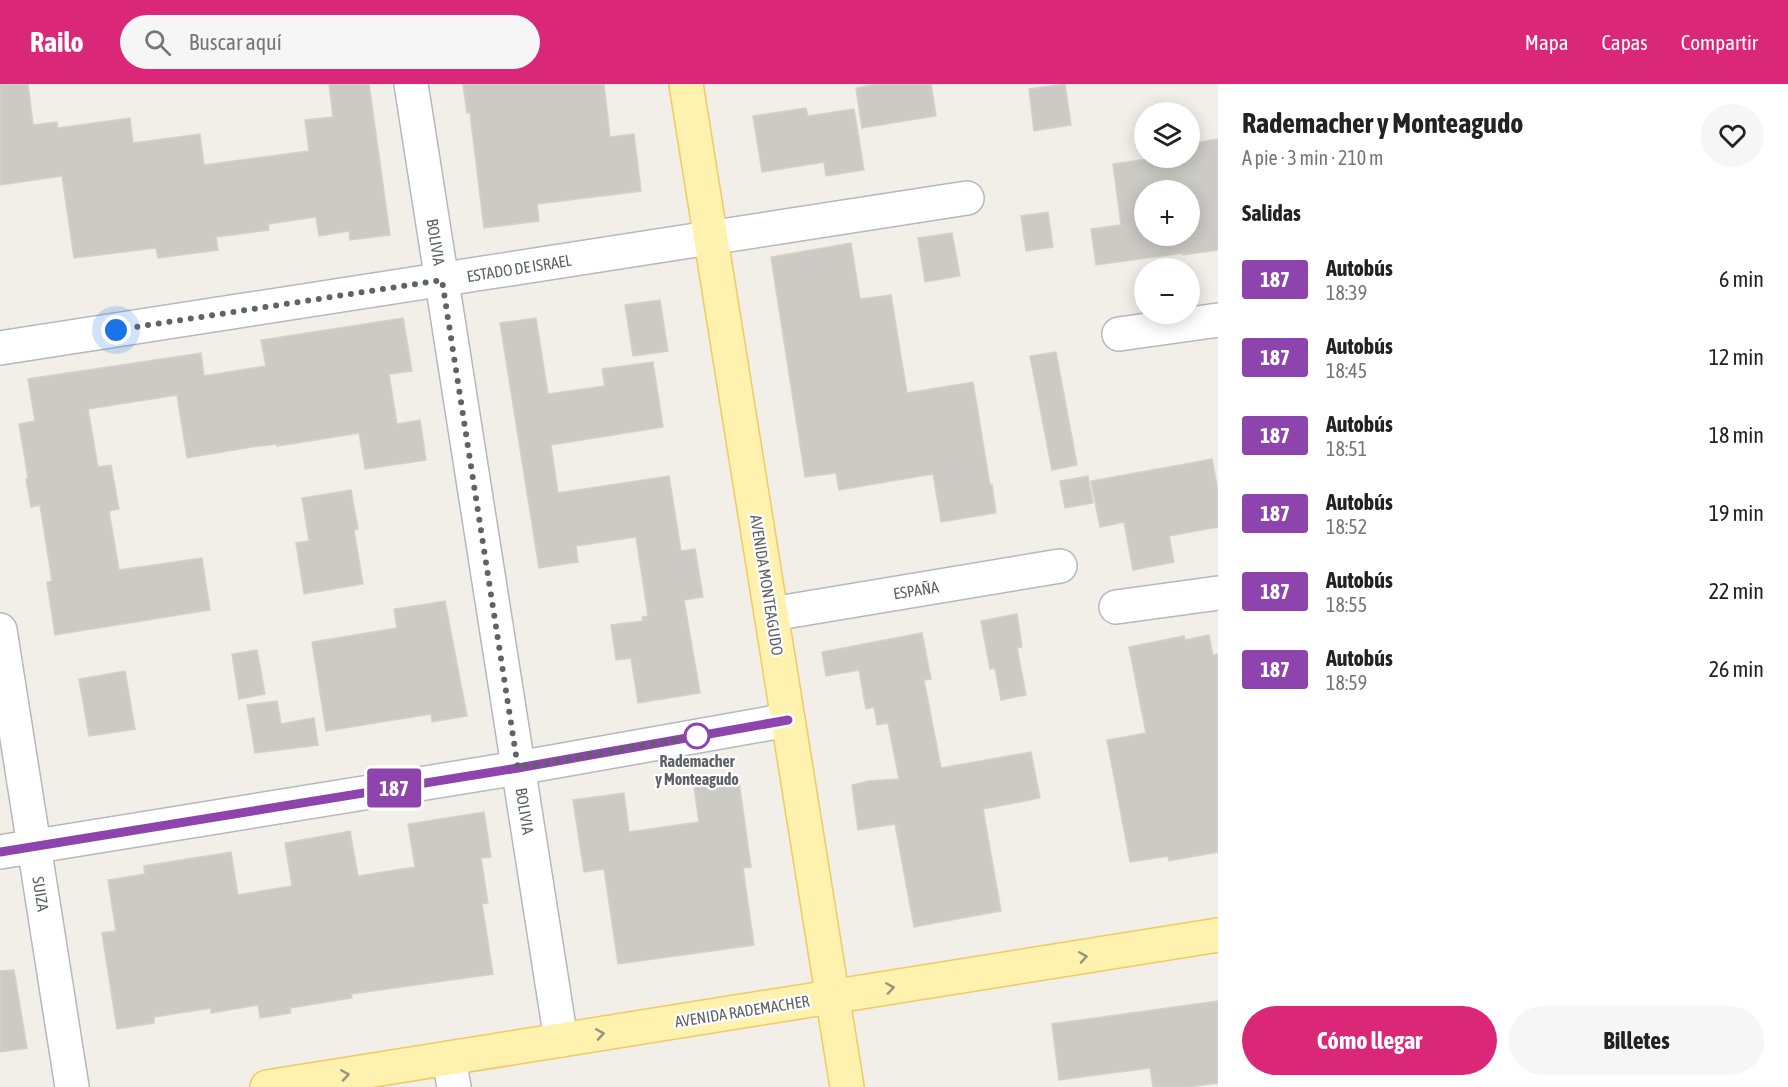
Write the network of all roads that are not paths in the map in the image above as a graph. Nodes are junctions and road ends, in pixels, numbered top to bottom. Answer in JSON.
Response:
{"nodes":[{"id":1,"x":411,"y":84,"type":"edge"},
{"id":2,"x":686,"y":84,"type":"edge"},
{"id":3,"x":967,"y":198,"type":"dead end"},
{"id":4,"x":711,"y":238,"type":"junction"},
{"id":5,"x":442,"y":280,"type":"junction"},
{"id":6,"x":1218,"y":320,"type":"edge"},
{"id":7,"x":1119,"y":334,"type":"dead end"},
{"id":8,"x":0,"y":348,"type":"edge"},
{"id":9,"x":1060,"y":566,"type":"dead end"},
{"id":10,"x":1218,"y":593,"type":"edge"},
{"id":11,"x":1116,"y":607,"type":"dead end"},
{"id":12,"x":772,"y":614,"type":"junction"},
{"id":13,"x":0,"y":630,"type":"edge"},
{"id":14,"x":788,"y":720,"type":"junction"},
{"id":15,"x":518,"y":768,"type":"junction"},
{"id":16,"x":34,"y":847,"type":"junction"},
{"id":17,"x":0,"y":852,"type":"edge"},
{"id":18,"x":1218,"y":935,"type":"edge"},
{"id":19,"x":833,"y":996,"type":"junction"},
{"id":20,"x":561,"y":1040,"type":"junction"},
{"id":21,"x":451,"y":1073,"type":"edge"},
{"id":22,"x":72,"y":1087,"type":"edge"},
{"id":23,"x":267,"y":1087,"type":"edge"},
{"id":24,"x":847,"y":1087,"type":"edge"}],
"edges":[{"from":1,"to":5,"type":"street","name":"BOLIVIA"},
{"from":2,"to":4,"type":"main road","name":"AVENIDA MONTEAGUDO"},
{"from":3,"to":4,"type":"street","name":"ESTADO DE ISRAEL"},
{"from":4,"to":5,"type":"street","name":"ESTADO DE ISRAEL"},
{"from":4,"to":12,"type":"main road","name":"AVENIDA MONTEAGUDO"},
{"from":5,"to":8,"type":"street","name":"ESTADO DE ISRAEL"},
{"from":5,"to":15,"type":"street","name":"BOLIVIA"},
{"from":6,"to":7,"type":"street"},
{"from":9,"to":12,"type":"street","name":"ESPAÑA"},
{"from":10,"to":11,"type":"street"},
{"from":12,"to":14,"type":"main road","name":"AVENIDA MONTEAGUDO"},
{"from":13,"to":16,"type":"street","name":"SUIZA"},
{"from":14,"to":15,"type":"street"},
{"from":14,"to":19,"type":"main road","name":"AVENIDA MONTEAGUDO"},
{"from":15,"to":16,"type":"street"},
{"from":15,"to":20,"type":"street","name":"BOLIVIA"},
{"from":16,"to":17,"type":"street"},
{"from":16,"to":22,"type":"street","name":"SUIZA"},
{"from":19,"to":18,"type":"main road","name":"AVENIDA RADEMACHER","one_way":true},
{"from":20,"to":19,"type":"main road","name":"AVENIDA RADEMACHER","one_way":true},
{"from":19,"to":24,"type":"main road","name":"AVENIDA MONTEAGUDO"},
{"from":20,"to":21,"type":"main road","name":"AVENIDA RADEMACHER"},
{"from":23,"to":21,"type":"main road","name":"AVENIDA RADEMACHER","one_way":true}]}
